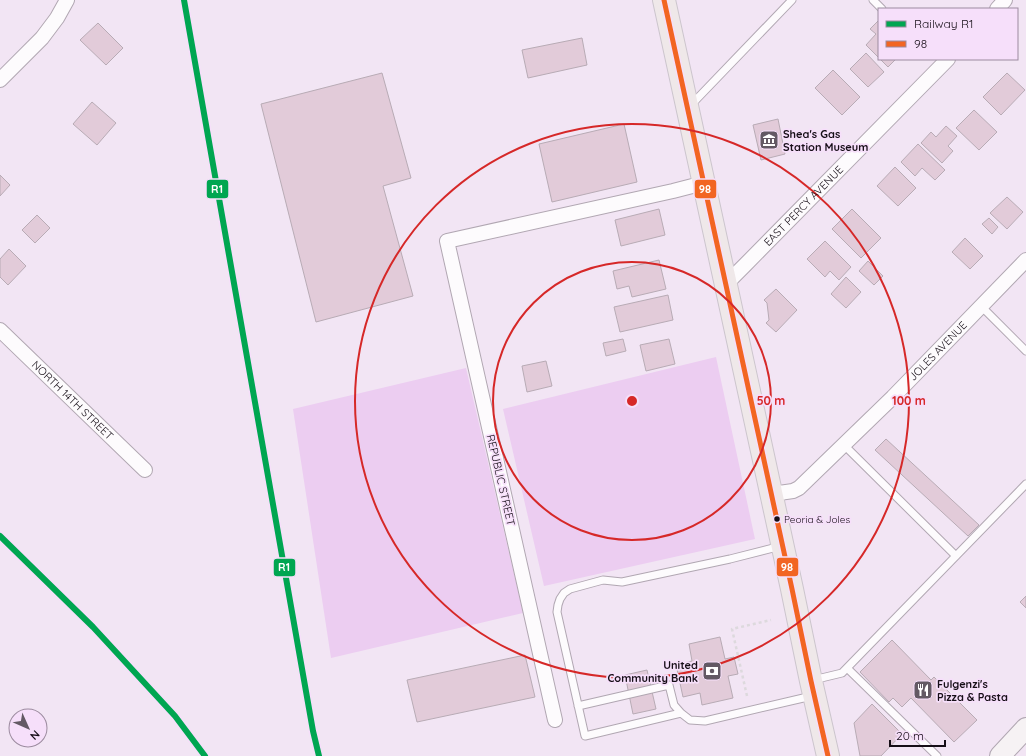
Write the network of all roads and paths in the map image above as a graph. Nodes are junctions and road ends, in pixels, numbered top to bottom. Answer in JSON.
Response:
{"nodes":[{"id":1,"x":67,"y":0,"type":"edge"},
{"id":2,"x":664,"y":0,"type":"edge"},
{"id":3,"x":792,"y":0,"type":"edge"},
{"id":4,"x":873,"y":0,"type":"edge"},
{"id":5,"x":1005,"y":0,"type":"edge"},
{"id":6,"x":881,"y":8,"type":"edge"},
{"id":7,"x":997,"y":8,"type":"edge"},
{"id":8,"x":942,"y":61,"type":"edge"},
{"id":9,"x":0,"y":80,"type":"edge"},
{"id":10,"x":688,"y":108,"type":"junction"},
{"id":11,"x":704,"y":183,"type":"junction"},
{"id":12,"x":1026,"y":260,"type":"edge"},
{"id":13,"x":726,"y":284,"type":"junction"},
{"id":14,"x":981,"y":306,"type":"junction"},
{"id":15,"x":0,"y":330,"type":"edge"},
{"id":16,"x":1026,"y":351,"type":"edge"},
{"id":17,"x":844,"y":445,"type":"junction"},
{"id":18,"x":145,"y":470,"type":"dead end"},
{"id":19,"x":1026,"y":484,"type":"edge"},
{"id":20,"x":772,"y":494,"type":"junction"},
{"id":21,"x":783,"y":546,"type":"junction"},
{"id":22,"x":956,"y":556,"type":"junction"},
{"id":23,"x":771,"y":620,"type":"dead end"},
{"id":24,"x":847,"y":668,"type":"junction"},
{"id":25,"x":812,"y":688,"type":"junction"},
{"id":26,"x":746,"y":696,"type":"dead end"},
{"id":27,"x":578,"y":706,"type":"junction"},
{"id":28,"x":680,"y":713,"type":"junction"},
{"id":29,"x":555,"y":720,"type":"dead end"},
{"id":30,"x":1026,"y":728,"type":"edge"},
{"id":31,"x":828,"y":756,"type":"edge"},
{"id":32,"x":937,"y":756,"type":"edge"},
{"id":33,"x":1000,"y":756,"type":"edge"}],
"edges":[{"from":1,"to":9,"type":"street"},
{"from":2,"to":10,"type":"main road"},
{"from":3,"to":10,"type":"lane"},
{"from":4,"to":6,"type":"lane"},
{"from":5,"to":7,"type":"street"},
{"from":8,"to":13,"type":"street","name":"EAST PERCY AVENUE"},
{"from":10,"to":11,"type":"main road"},
{"from":11,"to":13,"type":"main road"},
{"from":11,"to":29,"type":"street","name":"REPUBLIC STREET"},
{"from":12,"to":14,"type":"street","name":"JOLES AVENUE"},
{"from":13,"to":20,"type":"main road"},
{"from":14,"to":16,"type":"lane"},
{"from":14,"to":17,"type":"street","name":"JOLES AVENUE"},
{"from":15,"to":18,"type":"street","name":"NORTH 14TH STREET"},
{"from":17,"to":20,"type":"street","name":"JOLES AVENUE"},
{"from":17,"to":22,"type":"lane"},
{"from":19,"to":22,"type":"lane"},
{"from":20,"to":21,"type":"main road"},
{"from":21,"to":25,"type":"main road"},
{"from":21,"to":27,"type":"lane"},
{"from":22,"to":24,"type":"lane"},
{"from":23,"to":26,"type":"path"},
{"from":24,"to":25,"type":"lane"},
{"from":24,"to":32,"type":"lane"},
{"from":25,"to":28,"type":"lane"},
{"from":25,"to":31,"type":"main road"},
{"from":27,"to":28,"type":"lane"},
{"from":27,"to":28,"type":"lane"},
{"from":30,"to":33,"type":"main road"}]}
